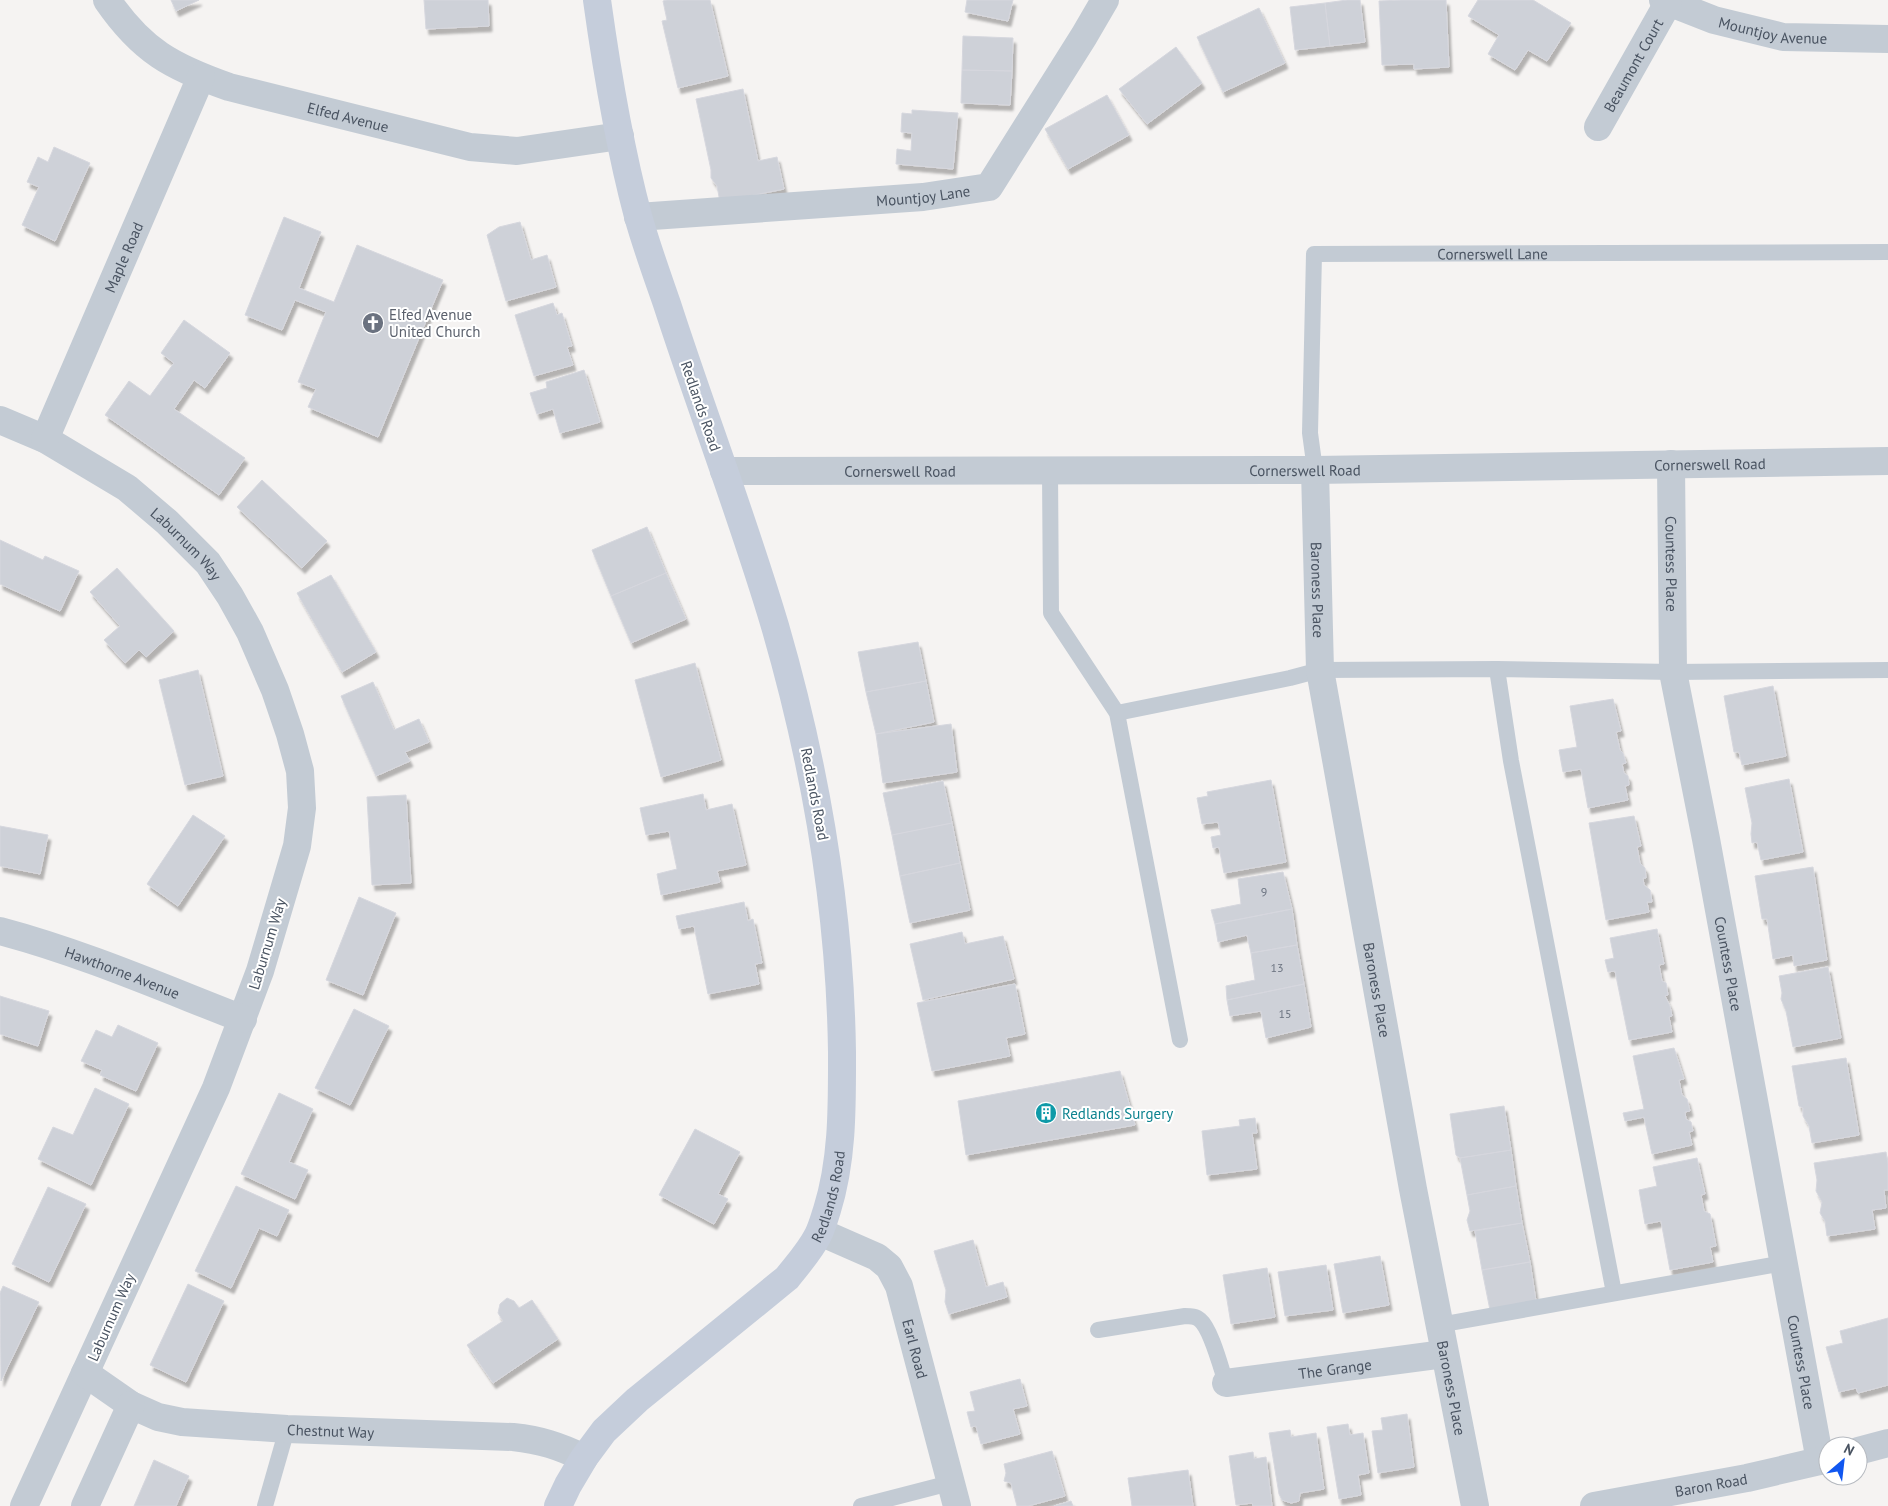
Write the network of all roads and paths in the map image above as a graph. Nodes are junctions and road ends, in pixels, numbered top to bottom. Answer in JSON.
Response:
{"nodes":[{"id":1,"x":107,"y":0,"type":"edge"},
{"id":2,"x":597,"y":0,"type":"edge"},
{"id":3,"x":1105,"y":0,"type":"edge"},
{"id":4,"x":1665,"y":2,"type":"edge"},
{"id":5,"x":1888,"y":39,"type":"edge"},
{"id":6,"x":201,"y":77,"type":"junction"},
{"id":7,"x":1598,"y":127,"type":"dead end"},
{"id":8,"x":620,"y":136,"type":"junction"},
{"id":9,"x":638,"y":217,"type":"junction"},
{"id":10,"x":1888,"y":252,"type":"edge"},
{"id":11,"x":0,"y":420,"type":"edge"},
{"id":12,"x":45,"y":439,"type":"junction"},
{"id":13,"x":1888,"y":461,"type":"edge"},
{"id":14,"x":1671,"y":464,"type":"junction"},
{"id":15,"x":1050,"y":470,"type":"junction"},
{"id":16,"x":1315,"y":470,"type":"junction"},
{"id":17,"x":724,"y":471,"type":"junction"},
{"id":18,"x":1497,"y":669,"type":"junction"},
{"id":19,"x":1320,"y":670,"type":"junction"},
{"id":20,"x":1888,"y":670,"type":"edge"},
{"id":21,"x":1673,"y":672,"type":"junction"},
{"id":22,"x":1117,"y":712,"type":"junction"},
{"id":23,"x":0,"y":931,"type":"edge"},
{"id":24,"x":243,"y":1019,"type":"junction"},
{"id":25,"x":1180,"y":1040,"type":"dead end"},
{"id":26,"x":820,"y":1232,"type":"junction"},
{"id":27,"x":1784,"y":1263,"type":"junction"},
{"id":28,"x":1614,"y":1293,"type":"junction"},
{"id":29,"x":1439,"y":1325,"type":"junction"},
{"id":30,"x":1098,"y":1330,"type":"dead end"},
{"id":31,"x":1444,"y":1354,"type":"junction"},
{"id":32,"x":85,"y":1373,"type":"junction"},
{"id":33,"x":1226,"y":1383,"type":"joint"},
{"id":34,"x":131,"y":1405,"type":"junction"},
{"id":35,"x":287,"y":1429,"type":"junction"},
{"id":36,"x":1819,"y":1436,"type":"edge"},
{"id":37,"x":1888,"y":1443,"type":"edge"},
{"id":38,"x":1868,"y":1448,"type":"edge"},
{"id":39,"x":584,"y":1458,"type":"junction"},
{"id":40,"x":1818,"y":1461,"type":"edge"},
{"id":41,"x":954,"y":1495,"type":"edge"},
{"id":42,"x":24,"y":1506,"type":"edge"},
{"id":43,"x":86,"y":1506,"type":"edge"},
{"id":44,"x":265,"y":1506,"type":"edge"},
{"id":45,"x":558,"y":1506,"type":"edge"},
{"id":46,"x":861,"y":1506,"type":"edge"},
{"id":47,"x":1475,"y":1506,"type":"edge"},
{"id":48,"x":1594,"y":1506,"type":"edge"}],
"edges":[{"from":1,"to":6,"type":"street","name":"Elfed Avenue"},
{"from":2,"to":8,"type":"main road","name":"Redlands Road"},
{"from":3,"to":9,"type":"street","name":"Mountjoy Lane"},
{"from":4,"to":5,"type":"street","name":"Mountjoy Avenue"},
{"from":4,"to":7,"type":"street","name":"Beaumont Court"},
{"from":6,"to":8,"type":"street","name":"Elfed Avenue"},
{"from":6,"to":12,"type":"street","name":"Maple Road"},
{"from":8,"to":9,"type":"main road","name":"Redlands Road"},
{"from":9,"to":17,"type":"main road","name":"Redlands Road"},
{"from":10,"to":16,"type":"lane","name":"Cornerswell Lane"},
{"from":11,"to":12,"type":"street","name":"Laburnum Way"},
{"from":12,"to":24,"type":"street","name":"Laburnum Way"},
{"from":13,"to":14,"type":"street","name":"Cornerswell Road"},
{"from":14,"to":16,"type":"street","name":"Cornerswell Road"},
{"from":14,"to":21,"type":"street","name":"Countess Place"},
{"from":15,"to":16,"type":"street","name":"Cornerswell Road"},
{"from":15,"to":17,"type":"street","name":"Cornerswell Road"},
{"from":15,"to":22,"type":"lane"},
{"from":16,"to":19,"type":"street","name":"Baroness Place"},
{"from":17,"to":26,"type":"main road","name":"Redlands Road"},
{"from":18,"to":19,"type":"lane"},
{"from":18,"to":21,"type":"lane"},
{"from":18,"to":28,"type":"lane"},
{"from":19,"to":22,"type":"lane"},
{"from":19,"to":29,"type":"street","name":"Baroness Place"},
{"from":20,"to":21,"type":"lane"},
{"from":21,"to":27,"type":"street","name":"Countess Place"},
{"from":22,"to":25,"type":"lane"},
{"from":23,"to":24,"type":"street","name":"Hawthorne Avenue"},
{"from":24,"to":32,"type":"street","name":"Laburnum Way"},
{"from":26,"to":39,"type":"main road","name":"Redlands Road"},
{"from":26,"to":41,"type":"street","name":"Earl Road"},
{"from":27,"to":28,"type":"lane"},
{"from":27,"to":36,"type":"street","name":"Countess Place"},
{"from":28,"to":29,"type":"lane"},
{"from":29,"to":31,"type":"street","name":"Baroness Place"},
{"from":30,"to":33,"type":"lane"},
{"from":31,"to":33,"type":"street","name":"The Grange"},
{"from":31,"to":47,"type":"street","name":"Baroness Place"},
{"from":32,"to":34,"type":"street","name":"Chestnut Way"},
{"from":32,"to":42,"type":"street","name":"Laburnum Way"},
{"from":34,"to":35,"type":"street","name":"Chestnut Way"},
{"from":34,"to":43,"type":"street"},
{"from":35,"to":39,"type":"street","name":"Chestnut Way"},
{"from":35,"to":44,"type":"lane"},
{"from":37,"to":38,"type":"street"},
{"from":39,"to":45,"type":"main road","name":"Redlands Road"},
{"from":40,"to":48,"type":"street","name":"Baron Road"},
{"from":41,"to":46,"type":"lane"}]}
